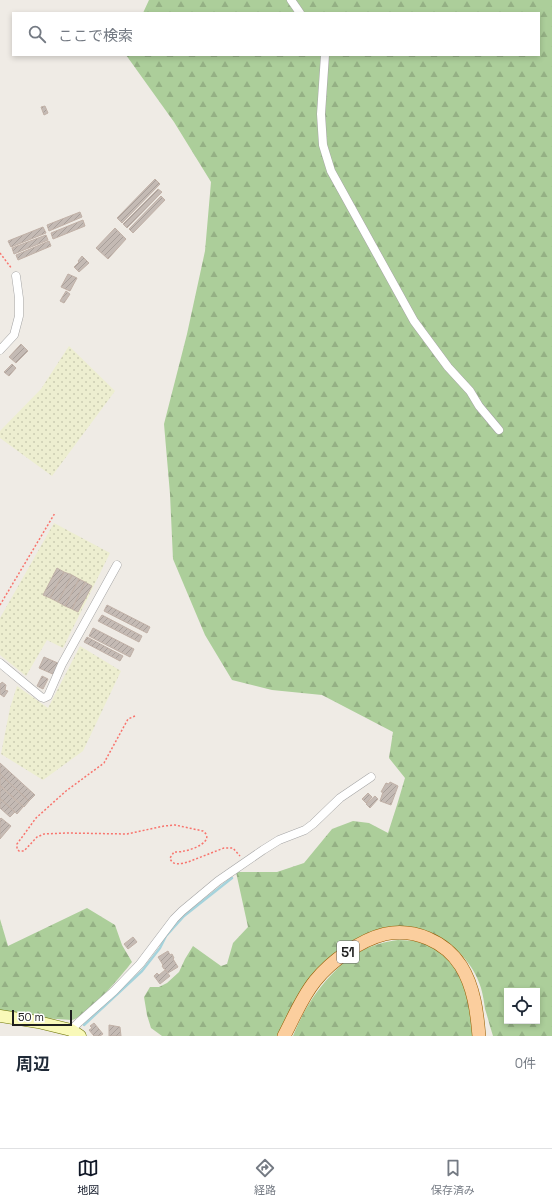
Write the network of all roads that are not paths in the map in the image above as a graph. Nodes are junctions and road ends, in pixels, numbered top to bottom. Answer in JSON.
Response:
{"nodes":[{"id":1,"x":291,"y":0,"type":"edge"},
{"id":2,"x":299,"y":12,"type":"edge"},
{"id":3,"x":325,"y":56,"type":"edge"},
{"id":4,"x":16,"y":276,"type":"road end"},
{"id":5,"x":0,"y":350,"type":"edge"},
{"id":6,"x":499,"y":430,"type":"dead end"},
{"id":7,"x":117,"y":565,"type":"dead end"},
{"id":8,"x":0,"y":663,"type":"edge"},
{"id":9,"x":371,"y":777,"type":"dead end"},
{"id":10,"x":0,"y":1016,"type":"edge"},
{"id":11,"x":75,"y":1033,"type":"edge"},
{"id":12,"x":284,"y":1036,"type":"edge"},
{"id":13,"x":479,"y":1036,"type":"edge"}],
"edges":[{"from":1,"to":2,"type":"street"},
{"from":3,"to":6,"type":"street"},
{"from":4,"to":5,"type":"street"},
{"from":7,"to":8,"type":"street"},
{"from":9,"to":11,"type":"street"},
{"from":10,"to":11,"type":"street"},
{"from":12,"to":13,"type":"main road","number":"51"}]}
